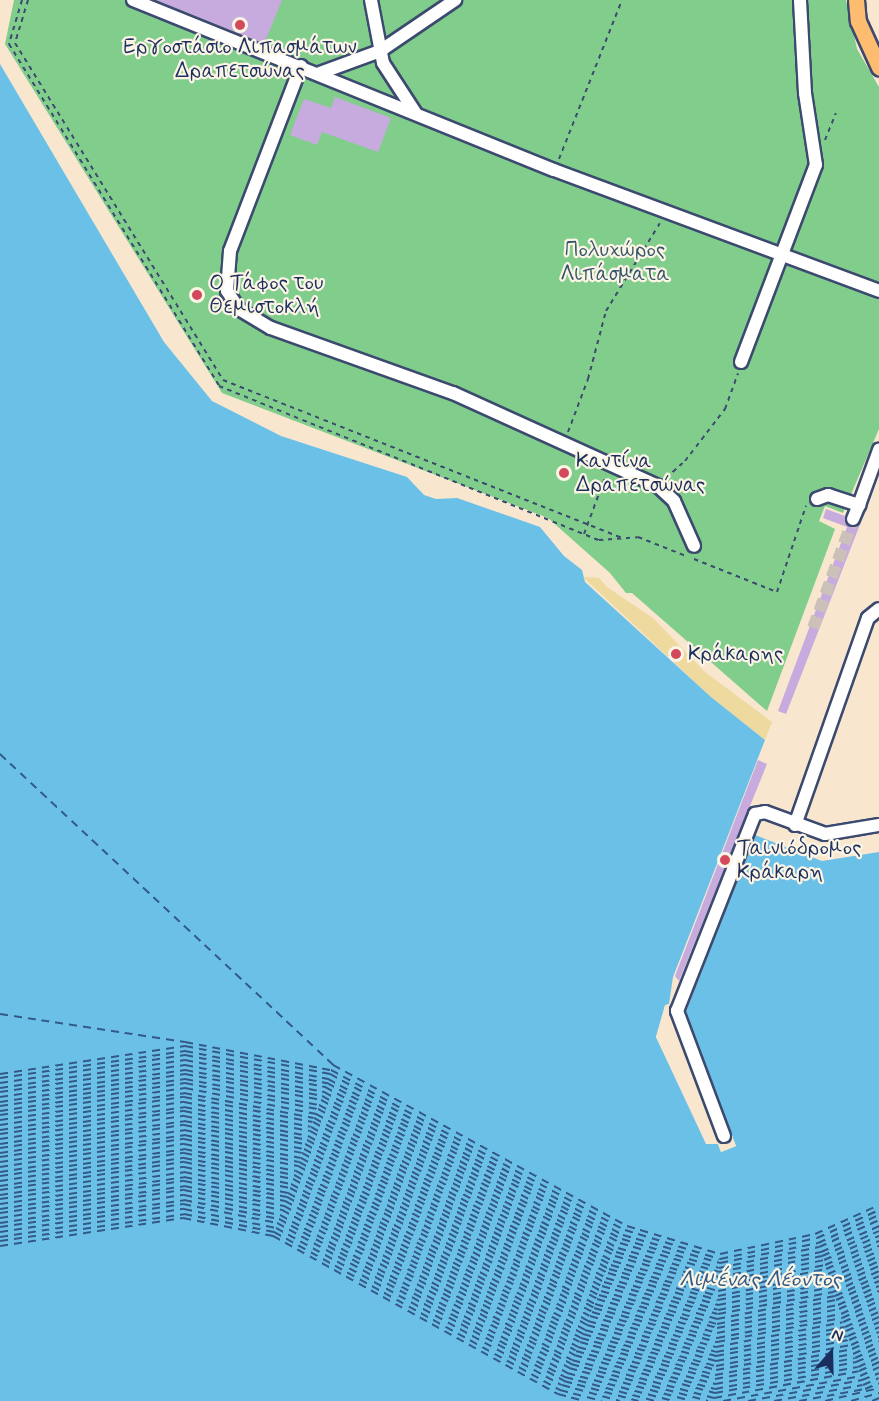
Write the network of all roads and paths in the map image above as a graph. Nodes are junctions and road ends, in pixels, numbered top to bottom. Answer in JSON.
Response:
{"nodes":[{"id":1,"x":22,"y":0,"type":"edge"},
{"id":2,"x":133,"y":0,"type":"edge"},
{"id":3,"x":371,"y":0,"type":"edge"},
{"id":4,"x":455,"y":0,"type":"edge"},
{"id":5,"x":622,"y":0,"type":"edge"},
{"id":6,"x":800,"y":0,"type":"edge"},
{"id":7,"x":856,"y":0,"type":"edge"},
{"id":8,"x":380,"y":51,"type":"junction"},
{"id":9,"x":301,"y":66,"type":"junction"},
{"id":10,"x":879,"y":67,"type":"edge"},
{"id":11,"x":320,"y":73,"type":"junction"},
{"id":12,"x":416,"y":113,"type":"junction"},
{"id":13,"x":836,"y":113,"type":"dead end"},
{"id":14,"x":824,"y":144,"type":"dead end"},
{"id":15,"x":554,"y":170,"type":"junction"},
{"id":16,"x":666,"y":212,"type":"junction"},
{"id":17,"x":781,"y":255,"type":"junction"},
{"id":18,"x":877,"y":293,"type":"edge"},
{"id":19,"x":741,"y":362,"type":"joint"},
{"id":20,"x":564,"y":443,"type":"junction"},
{"id":21,"x":879,"y":450,"type":"edge"},
{"id":22,"x":610,"y":464,"type":"junction"},
{"id":23,"x":657,"y":486,"type":"junction"},
{"id":24,"x":812,"y":501,"type":"joint"},
{"id":25,"x":859,"y":505,"type":"junction"},
{"id":26,"x":853,"y":519,"type":"tunnel mouth"},
{"id":27,"x":584,"y":534,"type":"junction"},
{"id":28,"x":694,"y":546,"type":"dead end"},
{"id":29,"x":879,"y":609,"type":"edge"},
{"id":30,"x":795,"y":825,"type":"junction"},
{"id":31,"x":879,"y":825,"type":"edge"},
{"id":32,"x":724,"y":1137,"type":"dead end"}],
"edges":[{"from":1,"to":27,"type":"path"},
{"from":2,"to":9,"type":"street"},
{"from":3,"to":8,"type":"street"},
{"from":4,"to":8,"type":"street"},
{"from":5,"to":15,"type":"path"},
{"from":6,"to":17,"type":"street"},
{"from":7,"to":10,"type":"main road"},
{"from":8,"to":11,"type":"street"},
{"from":8,"to":12,"type":"street"},
{"from":9,"to":11,"type":"street"},
{"from":9,"to":20,"type":"street"},
{"from":11,"to":12,"type":"street"},
{"from":12,"to":15,"type":"street"},
{"from":13,"to":14,"type":"path"},
{"from":15,"to":16,"type":"street"},
{"from":16,"to":17,"type":"street"},
{"from":16,"to":20,"type":"path"},
{"from":17,"to":18,"type":"street"},
{"from":17,"to":19,"type":"street"},
{"from":19,"to":23,"type":"path"},
{"from":20,"to":22,"type":"street"},
{"from":21,"to":25,"type":"street"},
{"from":22,"to":23,"type":"street"},
{"from":22,"to":27,"type":"path"},
{"from":23,"to":28,"type":"street"},
{"from":24,"to":25,"type":"street"},
{"from":24,"to":27,"type":"path"},
{"from":25,"to":26,"type":"street"},
{"from":29,"to":30,"type":"street"},
{"from":30,"to":31,"type":"street"},
{"from":30,"to":32,"type":"street"}]}
